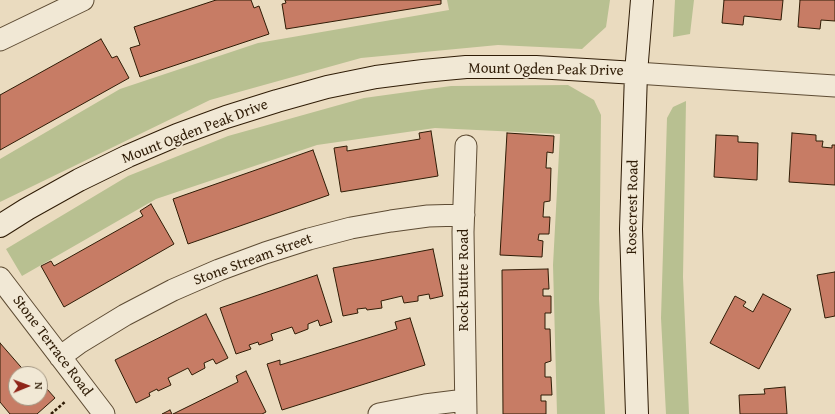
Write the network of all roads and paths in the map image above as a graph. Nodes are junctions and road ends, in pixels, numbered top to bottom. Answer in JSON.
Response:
{"nodes":[{"id":1,"x":83,"y":0,"type":"edge"},
{"id":2,"x":642,"y":0,"type":"edge"},
{"id":3,"x":0,"y":40,"type":"edge"},
{"id":4,"x":636,"y":73,"type":"junction"},
{"id":5,"x":835,"y":86,"type":"edge"},
{"id":6,"x":466,"y":146,"type":"dead end"},
{"id":7,"x":464,"y":215,"type":"junction"},
{"id":8,"x":0,"y":226,"type":"edge"},
{"id":9,"x":0,"y":278,"type":"edge"},
{"id":10,"x":60,"y":357,"type":"junction"},
{"id":11,"x":71,"y":397,"type":"dead end"},
{"id":12,"x":466,"y":407,"type":"edge"},
{"id":13,"x":51,"y":414,"type":"edge"},
{"id":14,"x":104,"y":414,"type":"edge"},
{"id":15,"x":379,"y":414,"type":"edge"},
{"id":16,"x":637,"y":414,"type":"edge"}],
"edges":[{"from":1,"to":3,"type":"street"},
{"from":2,"to":4,"type":"street","name":"Rosecrest Road"},
{"from":4,"to":5,"type":"street","name":"Mount Ogden Peak Drive"},
{"from":4,"to":8,"type":"street","name":"Mount Ogden Peak Drive"},
{"from":4,"to":16,"type":"street","name":"Rosecrest Road"},
{"from":6,"to":7,"type":"street","name":"Rock Butte Road"},
{"from":7,"to":10,"type":"street","name":"Stone Stream Street"},
{"from":7,"to":12,"type":"street","name":"Rock Butte Road"},
{"from":9,"to":10,"type":"street","name":"Stone Terrace Road"},
{"from":10,"to":14,"type":"street","name":"Stone Terrace Road"},
{"from":11,"to":13,"type":"path"},
{"from":12,"to":15,"type":"street"}]}
